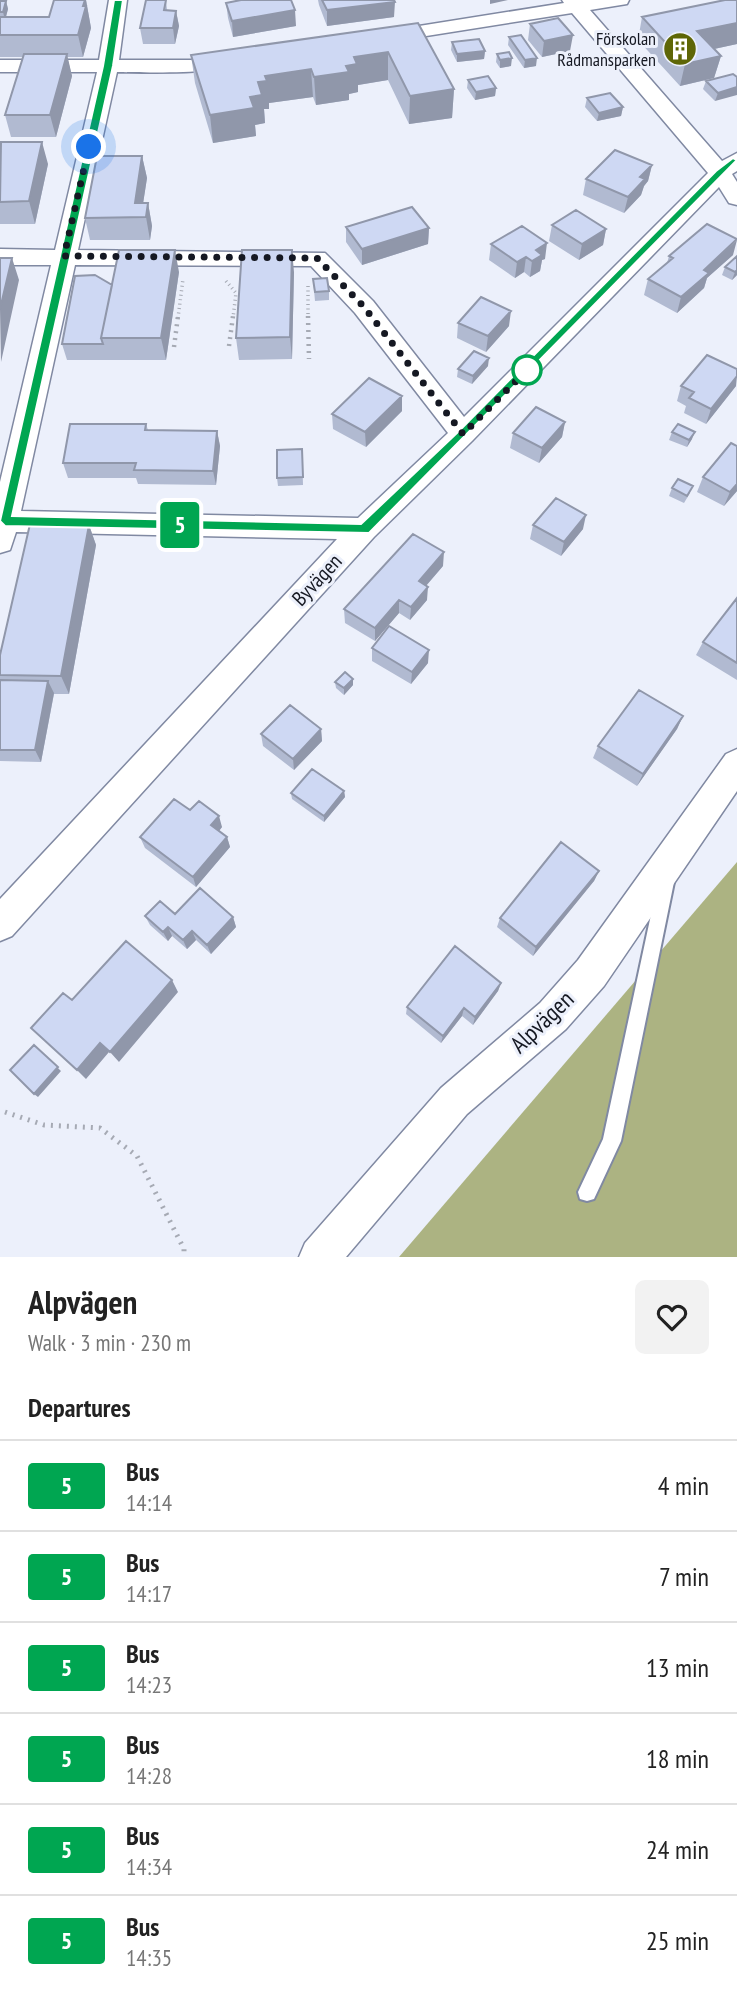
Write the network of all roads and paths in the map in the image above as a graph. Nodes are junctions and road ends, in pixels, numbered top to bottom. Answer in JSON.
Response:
{"nodes":[{"id":1,"x":118,"y":0,"type":"edge"},
{"id":2,"x":620,"y":0,"type":"edge"},
{"id":3,"x":574,"y":3,"type":"edge"},
{"id":4,"x":357,"y":41,"type":"edge"},
{"id":5,"x":247,"y":58,"type":"edge"},
{"id":6,"x":0,"y":66,"type":"edge"},
{"id":7,"x":108,"y":66,"type":"junction"},
{"id":8,"x":731,"y":172,"type":"edge"},
{"id":9,"x":737,"y":198,"type":"edge"},
{"id":10,"x":64,"y":256,"type":"junction"},
{"id":11,"x":0,"y":257,"type":"edge"},
{"id":12,"x":195,"y":257,"type":"junction"},
{"id":13,"x":308,"y":258,"type":"junction"},
{"id":14,"x":229,"y":346,"type":"dead end"},
{"id":15,"x":174,"y":347,"type":"dead end"},
{"id":16,"x":309,"y":359,"type":"dead end"},
{"id":17,"x":463,"y":434,"type":"junction"},
{"id":18,"x":2,"y":528,"type":"edge"},
{"id":19,"x":364,"y":529,"type":"junction"},
{"id":20,"x":737,"y":764,"type":"edge"},
{"id":21,"x":673,"y":854,"type":"junction"},
{"id":22,"x":0,"y":925,"type":"edge"},
{"id":23,"x":5,"y":1112,"type":"dead end"},
{"id":24,"x":587,"y":1192,"type":"dead end"},
{"id":25,"x":184,"y":1257,"type":"edge"},
{"id":26,"x":319,"y":1257,"type":"edge"}],
"edges":[{"from":1,"to":7,"type":"street"},
{"from":2,"to":3,"type":"street"},
{"from":3,"to":4,"type":"street"},
{"from":3,"to":8,"type":"street"},
{"from":5,"to":7,"type":"street"},
{"from":6,"to":7,"type":"street"},
{"from":7,"to":10,"type":"street"},
{"from":8,"to":9,"type":"street"},
{"from":8,"to":17,"type":"street","name":"Byvägen"},
{"from":10,"to":11,"type":"street"},
{"from":10,"to":12,"type":"street"},
{"from":10,"to":18,"type":"street"},
{"from":12,"to":13,"type":"street"},
{"from":12,"to":14,"type":"path"},
{"from":12,"to":15,"type":"path"},
{"from":13,"to":16,"type":"path"},
{"from":13,"to":17,"type":"street"},
{"from":17,"to":19,"type":"street","name":"Byvägen"},
{"from":18,"to":19,"type":"street"},
{"from":19,"to":22,"type":"street","name":"Byvägen"},
{"from":20,"to":21,"type":"street","name":"Alpvägen"},
{"from":21,"to":24,"type":"lane"},
{"from":21,"to":26,"type":"street","name":"Alpvägen"},
{"from":23,"to":25,"type":"path"}]}
